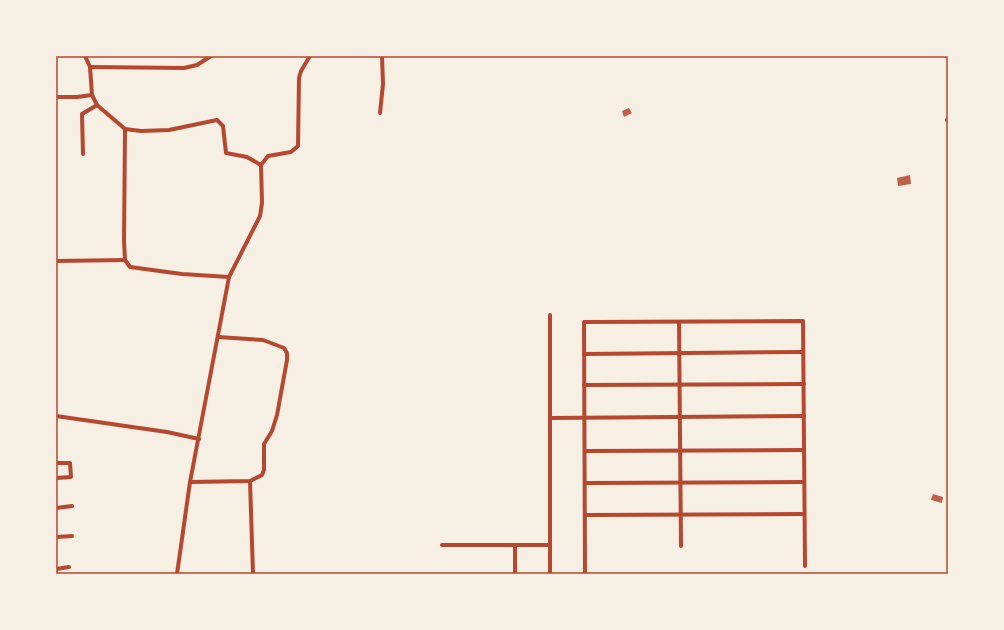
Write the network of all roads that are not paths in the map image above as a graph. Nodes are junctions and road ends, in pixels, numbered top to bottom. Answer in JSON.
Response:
{"nodes":[{"id":1,"x":85,"y":56,"type":"edge"},
{"id":2,"x":211,"y":56,"type":"edge"},
{"id":3,"x":310,"y":56,"type":"edge"},
{"id":4,"x":382,"y":56,"type":"edge"},
{"id":5,"x":90,"y":67,"type":"junction"},
{"id":6,"x":92,"y":95,"type":"junction"},
{"id":7,"x":56,"y":96,"type":"edge"},
{"id":8,"x":97,"y":105,"type":"junction"},
{"id":9,"x":380,"y":113,"type":"dead end"},
{"id":10,"x":125,"y":128,"type":"junction"},
{"id":11,"x":83,"y":154,"type":"dead end"},
{"id":12,"x":261,"y":165,"type":"junction"},
{"id":13,"x":125,"y":260,"type":"junction"},
{"id":14,"x":56,"y":261,"type":"edge"},
{"id":15,"x":229,"y":277,"type":"junction"},
{"id":16,"x":550,"y":315,"type":"dead end"},
{"id":17,"x":679,"y":322,"type":"junction"},
{"id":18,"x":218,"y":337,"type":"junction"},
{"id":19,"x":803,"y":352,"type":"junction"},
{"id":20,"x":679,"y":353,"type":"junction"},
{"id":21,"x":584,"y":354,"type":"junction"},
{"id":22,"x":804,"y":384,"type":"junction"},
{"id":23,"x":584,"y":385,"type":"junction"},
{"id":24,"x":680,"y":385,"type":"junction"},
{"id":25,"x":56,"y":416,"type":"edge"},
{"id":26,"x":804,"y":416,"type":"junction"},
{"id":27,"x":680,"y":417,"type":"junction"},
{"id":28,"x":550,"y":418,"type":"junction"},
{"id":29,"x":584,"y":418,"type":"junction"},
{"id":30,"x":199,"y":439,"type":"junction"},
{"id":31,"x":680,"y":450,"type":"junction"},
{"id":32,"x":804,"y":450,"type":"junction"},
{"id":33,"x":585,"y":451,"type":"junction"},
{"id":34,"x":56,"y":463,"type":"edge"},
{"id":35,"x":56,"y":478,"type":"edge"},
{"id":36,"x":250,"y":481,"type":"junction"},
{"id":37,"x":190,"y":482,"type":"junction"},
{"id":38,"x":804,"y":482,"type":"junction"},
{"id":39,"x":585,"y":483,"type":"junction"},
{"id":40,"x":680,"y":483,"type":"junction"},
{"id":41,"x":72,"y":506,"type":"dead end"},
{"id":42,"x":56,"y":508,"type":"edge"},
{"id":43,"x":804,"y":514,"type":"junction"},
{"id":44,"x":585,"y":515,"type":"junction"},
{"id":45,"x":680,"y":515,"type":"junction"},
{"id":46,"x":72,"y":536,"type":"dead end"},
{"id":47,"x":56,"y":537,"type":"edge"},
{"id":48,"x":442,"y":545,"type":"dead end"},
{"id":49,"x":515,"y":545,"type":"junction"},
{"id":50,"x":550,"y":545,"type":"junction"},
{"id":51,"x":680,"y":546,"type":"dead end"},
{"id":52,"x":805,"y":566,"type":"dead end"},
{"id":53,"x":69,"y":567,"type":"dead end"},
{"id":54,"x":56,"y":574,"type":"edge"},
{"id":55,"x":177,"y":574,"type":"edge"},
{"id":56,"x":253,"y":574,"type":"edge"},
{"id":57,"x":515,"y":574,"type":"edge"},
{"id":58,"x":550,"y":574,"type":"edge"},
{"id":59,"x":585,"y":574,"type":"edge"}],
"edges":[{"from":1,"to":5,"type":"street"},
{"from":2,"to":5,"type":"street"},
{"from":3,"to":12,"type":"street"},
{"from":4,"to":9,"type":"street"},
{"from":5,"to":6,"type":"street"},
{"from":6,"to":7,"type":"street"},
{"from":6,"to":8,"type":"street"},
{"from":8,"to":10,"type":"street"},
{"from":8,"to":11,"type":"street"},
{"from":10,"to":12,"type":"street"},
{"from":10,"to":13,"type":"street"},
{"from":12,"to":15,"type":"street"},
{"from":13,"to":14,"type":"street"},
{"from":13,"to":15,"type":"street"},
{"from":15,"to":18,"type":"street"},
{"from":16,"to":28,"type":"street"},
{"from":17,"to":19,"type":"street"},
{"from":17,"to":20,"type":"street"},
{"from":17,"to":21,"type":"street"},
{"from":18,"to":30,"type":"street"},
{"from":18,"to":36,"type":"street"},
{"from":19,"to":20,"type":"street"},
{"from":19,"to":22,"type":"street"},
{"from":20,"to":21,"type":"street"},
{"from":20,"to":24,"type":"street"},
{"from":21,"to":23,"type":"street"},
{"from":22,"to":24,"type":"street"},
{"from":22,"to":26,"type":"street"},
{"from":23,"to":24,"type":"street"},
{"from":23,"to":29,"type":"street"},
{"from":24,"to":27,"type":"street"},
{"from":25,"to":30,"type":"street"},
{"from":26,"to":27,"type":"street"},
{"from":26,"to":32,"type":"street"},
{"from":27,"to":29,"type":"street"},
{"from":27,"to":31,"type":"street"},
{"from":28,"to":29,"type":"street"},
{"from":28,"to":50,"type":"street"},
{"from":29,"to":33,"type":"street"},
{"from":30,"to":37,"type":"street"},
{"from":31,"to":32,"type":"street"},
{"from":31,"to":33,"type":"street"},
{"from":31,"to":40,"type":"street"},
{"from":32,"to":38,"type":"street"},
{"from":33,"to":39,"type":"street"},
{"from":34,"to":35,"type":"street"},
{"from":36,"to":37,"type":"street"},
{"from":36,"to":56,"type":"street"},
{"from":37,"to":55,"type":"street"},
{"from":38,"to":40,"type":"street"},
{"from":38,"to":43,"type":"street"},
{"from":39,"to":40,"type":"street"},
{"from":39,"to":44,"type":"street"},
{"from":40,"to":45,"type":"street"},
{"from":41,"to":42,"type":"street"},
{"from":43,"to":45,"type":"street"},
{"from":43,"to":52,"type":"street"},
{"from":44,"to":45,"type":"street"},
{"from":44,"to":59,"type":"street"},
{"from":45,"to":51,"type":"street"},
{"from":46,"to":47,"type":"street"},
{"from":48,"to":49,"type":"street"},
{"from":49,"to":50,"type":"street"},
{"from":49,"to":57,"type":"street"},
{"from":50,"to":58,"type":"street"},
{"from":53,"to":54,"type":"street"}]}
